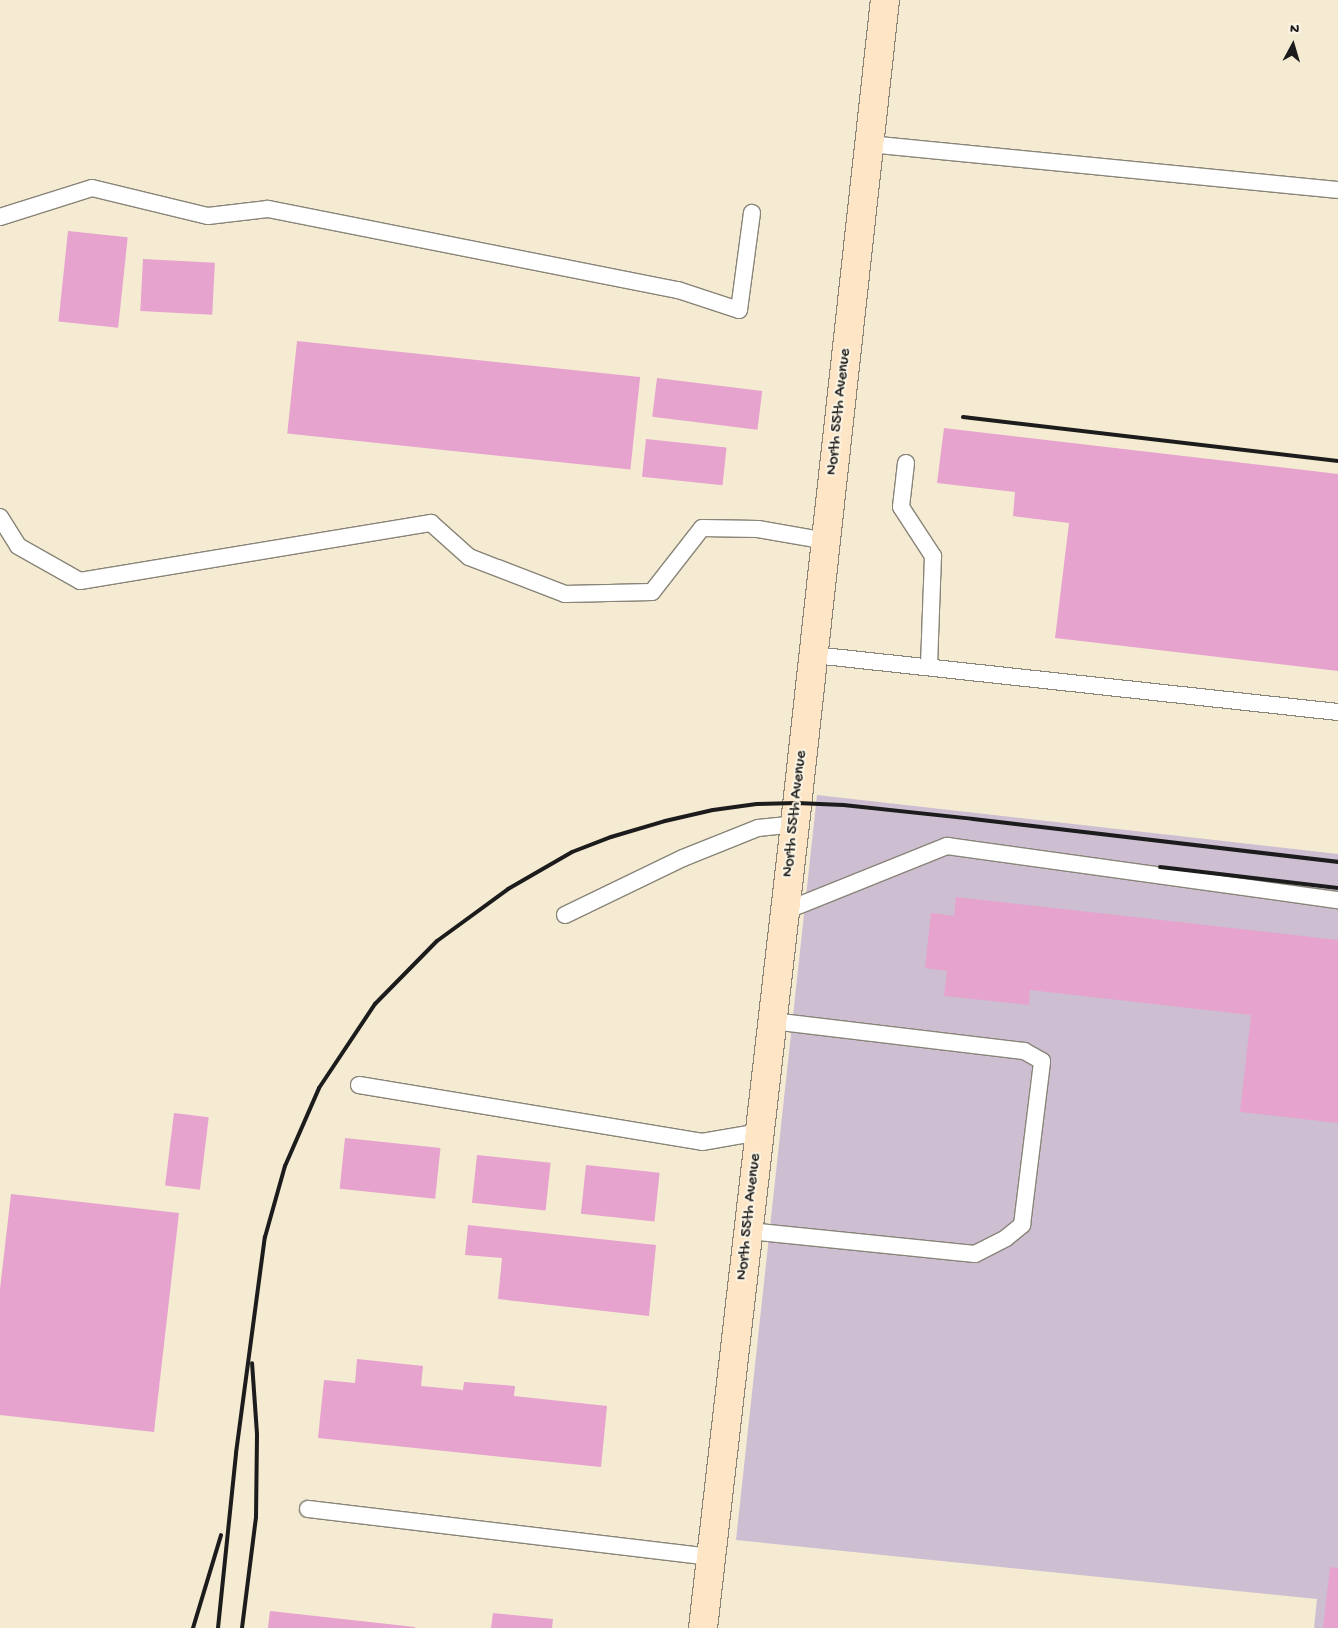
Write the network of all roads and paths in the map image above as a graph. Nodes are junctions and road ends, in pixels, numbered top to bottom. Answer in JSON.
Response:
{"nodes":[{"id":1,"x":885,"y":0,"type":"edge"},
{"id":2,"x":869,"y":144,"type":"junction"},
{"id":3,"x":1338,"y":190,"type":"edge"},
{"id":4,"x":752,"y":213,"type":"dead end"},
{"id":5,"x":0,"y":218,"type":"edge"},
{"id":6,"x":906,"y":463,"type":"dead end"},
{"id":7,"x":0,"y":517,"type":"edge"},
{"id":8,"x":826,"y":542,"type":"junction"},
{"id":9,"x":814,"y":655,"type":"junction"},
{"id":10,"x":929,"y":667,"type":"junction"},
{"id":11,"x":1338,"y":712,"type":"edge"},
{"id":12,"x":795,"y":824,"type":"junction"},
{"id":13,"x":1338,"y":900,"type":"edge"},
{"id":14,"x":785,"y":911,"type":"junction"},
{"id":15,"x":565,"y":915,"type":"dead end"},
{"id":16,"x":772,"y":1021,"type":"junction"},
{"id":17,"x":359,"y":1085,"type":"dead end"},
{"id":18,"x":760,"y":1132,"type":"junction"},
{"id":19,"x":749,"y":1231,"type":"junction"},
{"id":20,"x":308,"y":1509,"type":"dead end"},
{"id":21,"x":712,"y":1557,"type":"junction"},
{"id":22,"x":703,"y":1628,"type":"edge"}],
"edges":[{"from":1,"to":2,"type":"street","name":"North 55th Avenue"},
{"from":2,"to":3,"type":"lane"},
{"from":2,"to":8,"type":"street","name":"North 55th Avenue"},
{"from":4,"to":5,"type":"lane"},
{"from":6,"to":10,"type":"lane"},
{"from":7,"to":8,"type":"lane"},
{"from":8,"to":9,"type":"street","name":"North 55th Avenue"},
{"from":9,"to":10,"type":"lane"},
{"from":9,"to":12,"type":"street","name":"North 55th Avenue"},
{"from":10,"to":11,"type":"lane"},
{"from":12,"to":14,"type":"street","name":"North 55th Avenue"},
{"from":12,"to":15,"type":"lane"},
{"from":13,"to":14,"type":"lane"},
{"from":14,"to":16,"type":"street","name":"North 55th Avenue"},
{"from":16,"to":18,"type":"street","name":"North 55th Avenue"},
{"from":16,"to":19,"type":"lane"},
{"from":17,"to":18,"type":"lane"},
{"from":18,"to":19,"type":"street","name":"North 55th Avenue"},
{"from":19,"to":21,"type":"street","name":"North 55th Avenue"},
{"from":20,"to":21,"type":"lane"},
{"from":21,"to":22,"type":"street","name":"North 55th Avenue"}]}
